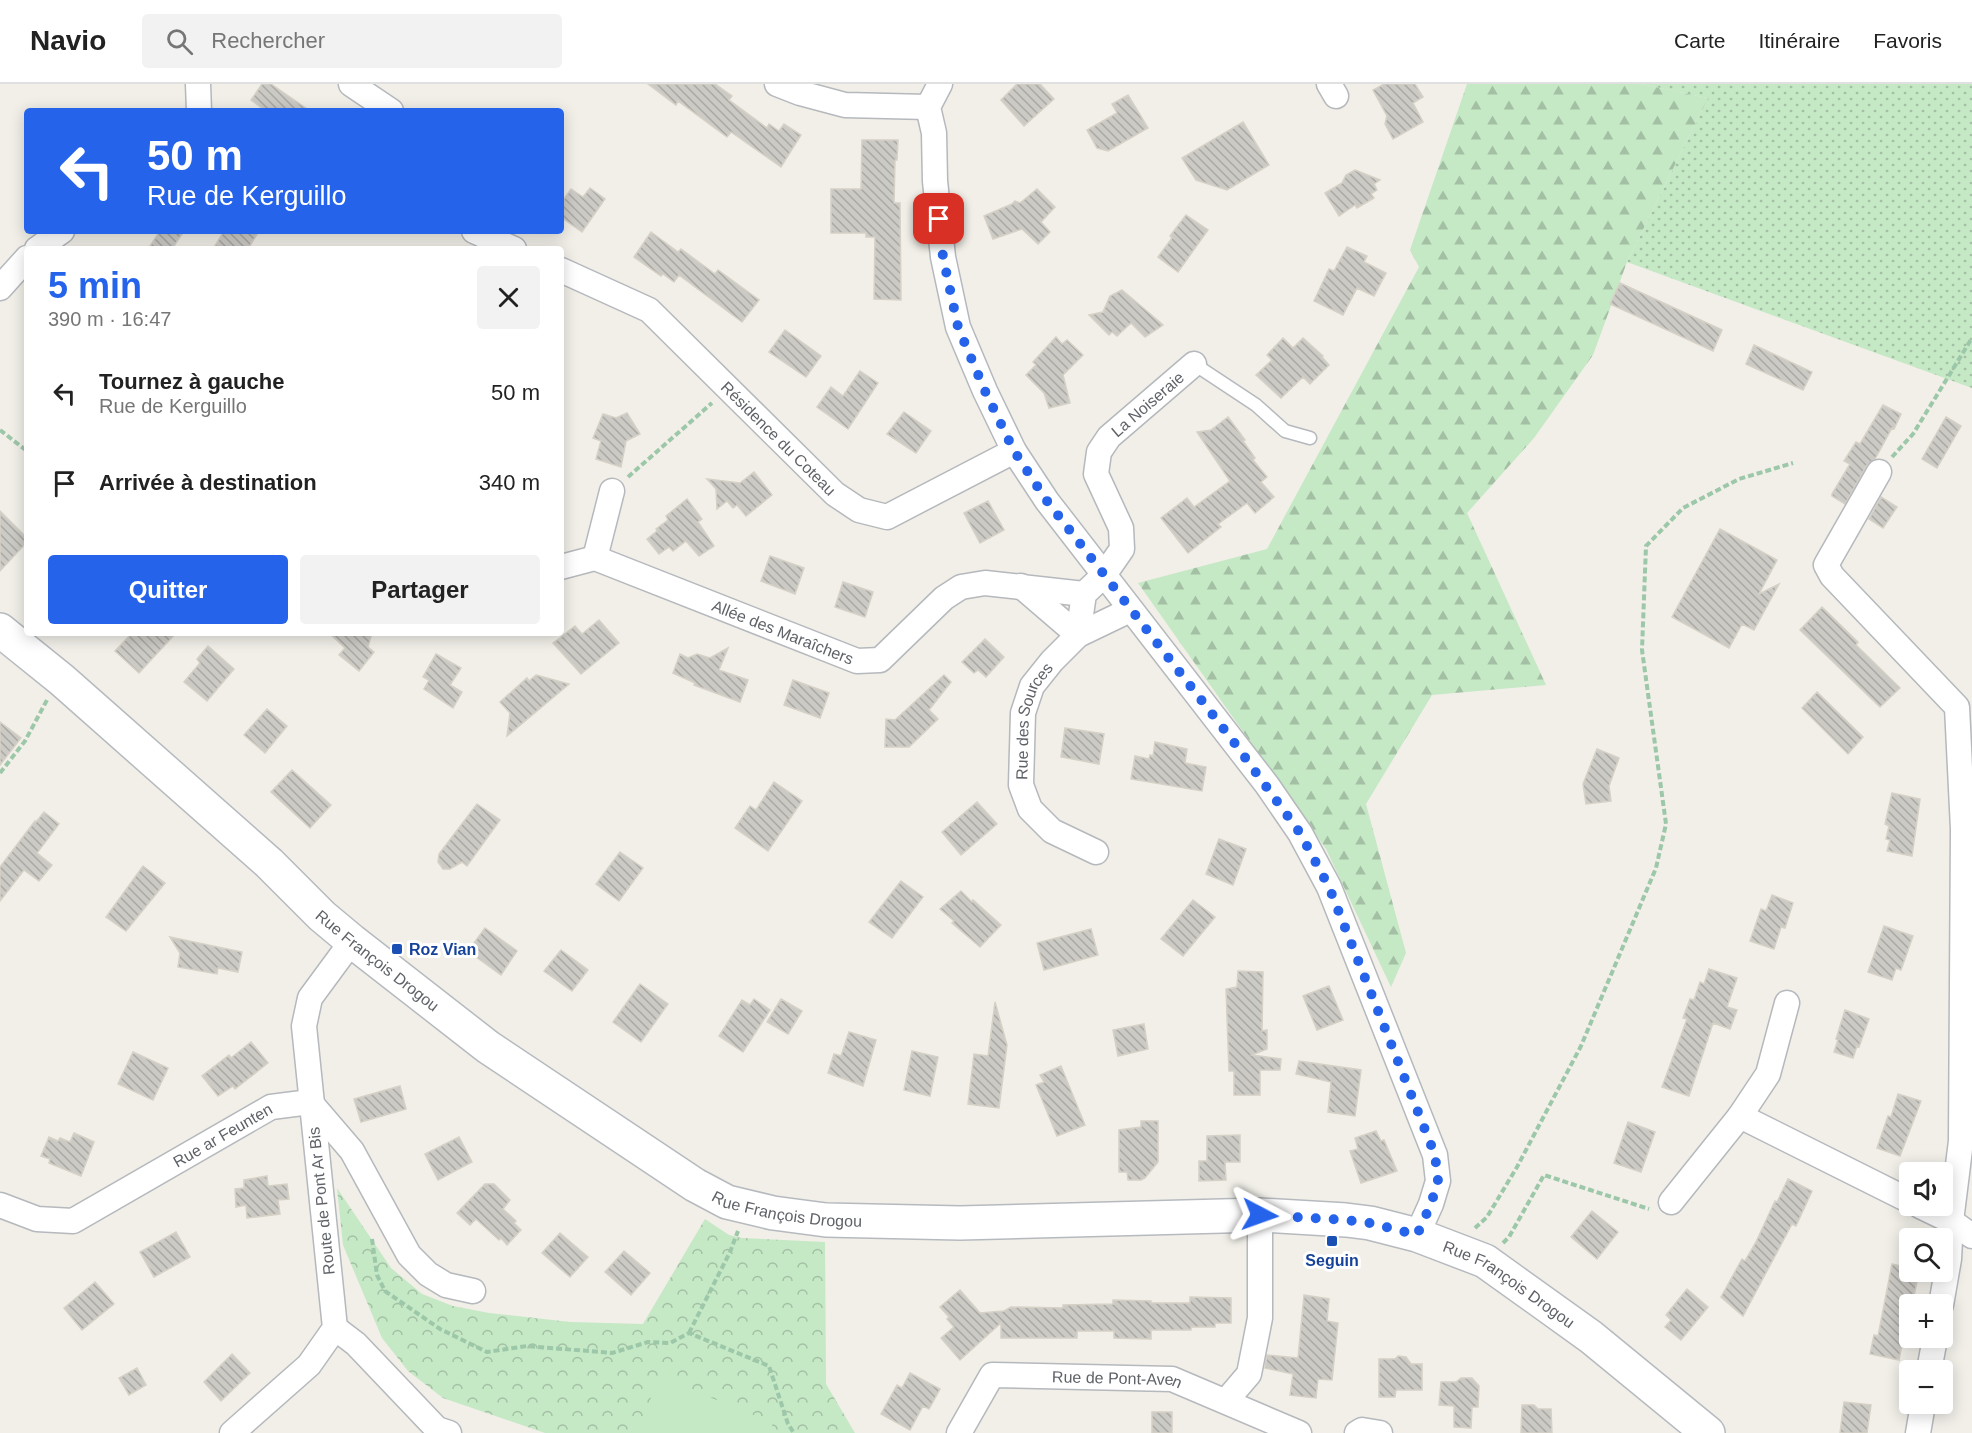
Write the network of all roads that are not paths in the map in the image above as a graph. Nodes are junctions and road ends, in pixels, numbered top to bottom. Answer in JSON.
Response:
{"nodes":[{"id":1,"x":198,"y":84,"type":"edge"},
{"id":2,"x":351,"y":84,"type":"edge"},
{"id":3,"x":777,"y":84,"type":"edge"},
{"id":4,"x":940,"y":84,"type":"edge"},
{"id":5,"x":928,"y":107,"type":"junction"},
{"id":6,"x":199,"y":108,"type":"edge"},
{"id":7,"x":387,"y":108,"type":"edge"},
{"id":8,"x":58,"y":234,"type":"edge"},
{"id":9,"x":481,"y":234,"type":"edge"},
{"id":10,"x":41,"y":246,"type":"edge"},
{"id":11,"x":507,"y":246,"type":"edge"},
{"id":12,"x":24,"y":261,"type":"edge"},
{"id":13,"x":564,"y":271,"type":"edge"},
{"id":14,"x":0,"y":288,"type":"edge"},
{"id":15,"x":1194,"y":364,"type":"joint"},
{"id":16,"x":1310,"y":438,"type":"dead end"},
{"id":17,"x":1014,"y":451,"type":"junction"},
{"id":18,"x":1879,"y":472,"type":"road end"},
{"id":19,"x":612,"y":491,"type":"road end"},
{"id":20,"x":595,"y":558,"type":"junction"},
{"id":21,"x":564,"y":566,"type":"edge"},
{"id":22,"x":1104,"y":575,"type":"junction"},
{"id":23,"x":1021,"y":586,"type":"junction"},
{"id":24,"x":1084,"y":594,"type":"junction"},
{"id":25,"x":1130,"y":610,"type":"junction"},
{"id":26,"x":0,"y":630,"type":"edge"},
{"id":27,"x":1078,"y":635,"type":"junction"},
{"id":28,"x":1967,"y":829,"type":"edge"},
{"id":29,"x":1096,"y":852,"type":"dead end"},
{"id":30,"x":352,"y":941,"type":"junction"},
{"id":31,"x":1787,"y":1003,"type":"dead end"},
{"id":32,"x":310,"y":1102,"type":"junction"},
{"id":33,"x":1740,"y":1116,"type":"junction"},
{"id":34,"x":1899,"y":1196,"type":"edge"},
{"id":35,"x":1671,"y":1202,"type":"road end"},
{"id":36,"x":0,"y":1205,"type":"edge"},
{"id":37,"x":1260,"y":1215,"type":"junction"},
{"id":38,"x":1941,"y":1216,"type":"edge"},
{"id":39,"x":1951,"y":1221,"type":"junction"},
{"id":40,"x":1417,"y":1235,"type":"junction"},
{"id":41,"x":1972,"y":1236,"type":"edge"},
{"id":42,"x":473,"y":1291,"type":"dead end"},
{"id":43,"x":1943,"y":1294,"type":"edge"},
{"id":44,"x":335,"y":1328,"type":"junction"},
{"id":45,"x":1226,"y":1401,"type":"junction"},
{"id":46,"x":1921,"y":1414,"type":"edge"},
{"id":47,"x":439,"y":1432,"type":"edge"},
{"id":48,"x":232,"y":1433,"type":"edge"},
{"id":49,"x":958,"y":1433,"type":"edge"},
{"id":50,"x":1299,"y":1433,"type":"edge"},
{"id":51,"x":1357,"y":1433,"type":"edge"},
{"id":52,"x":1380,"y":1433,"type":"edge"},
{"id":53,"x":1708,"y":1433,"type":"edge"},
{"id":54,"x":1918,"y":1433,"type":"edge"}],
"edges":[{"from":1,"to":6,"type":"street"},
{"from":2,"to":7,"type":"street"},
{"from":3,"to":5,"type":"street"},
{"from":4,"to":5,"type":"street"},
{"from":5,"to":17,"type":"street"},
{"from":8,"to":10,"type":"street"},
{"from":9,"to":11,"type":"street"},
{"from":12,"to":14,"type":"street"},
{"from":13,"to":17,"type":"street","name":"Résidence du Coteau"},
{"from":15,"to":16,"type":"lane","name":"La Noiseraie"},
{"from":15,"to":22,"type":"street","name":"La Noiseraie"},
{"from":17,"to":22,"type":"street"},
{"from":18,"to":28,"type":"street"},
{"from":19,"to":20,"type":"street"},
{"from":20,"to":21,"type":"street"},
{"from":20,"to":23,"type":"street","name":"Allée des Maraîchers"},
{"from":22,"to":24,"type":"street"},
{"from":22,"to":25,"type":"street"},
{"from":23,"to":24,"type":"street","name":"Allée des Maraîchers"},
{"from":23,"to":27,"type":"street"},
{"from":24,"to":27,"type":"street"},
{"from":25,"to":27,"type":"street","name":"Rue des Sources"},
{"from":25,"to":40,"type":"street"},
{"from":26,"to":30,"type":"street","name":"Rue François Drogou"},
{"from":27,"to":29,"type":"street","name":"Rue des Sources"},
{"from":28,"to":39,"type":"street"},
{"from":30,"to":32,"type":"street","name":"Route de Pont Ar Bis"},
{"from":30,"to":37,"type":"street","name":"Rue François Drogou"},
{"from":31,"to":33,"type":"street"},
{"from":32,"to":36,"type":"street","name":"Rue ar Feunten"},
{"from":32,"to":42,"type":"street"},
{"from":32,"to":44,"type":"street","name":"Route de Pont Ar Bis"},
{"from":33,"to":34,"type":"street"},
{"from":33,"to":35,"type":"street"},
{"from":37,"to":40,"type":"street","name":"Rue François Drogou"},
{"from":37,"to":45,"type":"street"},
{"from":38,"to":39,"type":"street"},
{"from":39,"to":41,"type":"street"},
{"from":39,"to":43,"type":"street"},
{"from":40,"to":53,"type":"street","name":"Rue François Drogou"},
{"from":44,"to":47,"type":"street"},
{"from":44,"to":48,"type":"street"},
{"from":45,"to":49,"type":"street","name":"Rue de Pont-Aven"},
{"from":45,"to":50,"type":"street","name":"Rue de Pont-Aven"},
{"from":46,"to":54,"type":"street"},
{"from":51,"to":52,"type":"street"}]}
